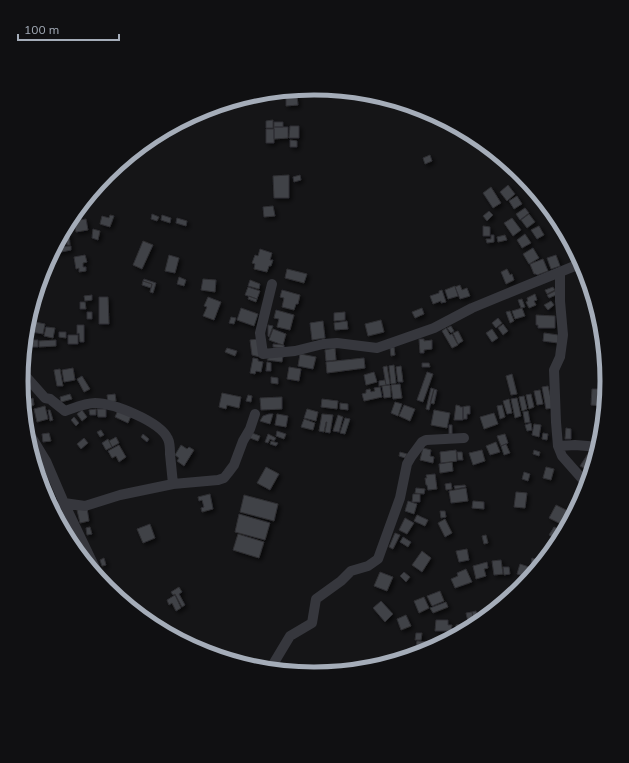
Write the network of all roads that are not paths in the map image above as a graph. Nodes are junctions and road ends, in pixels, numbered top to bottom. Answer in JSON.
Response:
{"nodes":[{"id":1,"x":576,"y":265,"type":"edge"},
{"id":2,"x":560,"y":272,"type":"junction"},
{"id":3,"x":272,"y":284,"type":"dead end"},
{"id":4,"x":28,"y":379,"type":"edge"},
{"id":5,"x":255,"y":414,"type":"dead end"},
{"id":6,"x":464,"y":438,"type":"dead end"},
{"id":7,"x":35,"y":443,"type":"edge"},
{"id":8,"x":558,"y":446,"type":"junction"},
{"id":9,"x":593,"y":446,"type":"edge"},
{"id":10,"x":584,"y":480,"type":"edge"},
{"id":11,"x":173,"y":484,"type":"junction"},
{"id":12,"x":64,"y":503,"type":"junction"},
{"id":13,"x":92,"y":562,"type":"edge"},
{"id":14,"x":272,"y":665,"type":"edge"}],
"edges":[{"from":1,"to":2,"type":"street"},
{"from":2,"to":3,"type":"street"},
{"from":2,"to":8,"type":"street"},
{"from":4,"to":11,"type":"street"},
{"from":5,"to":11,"type":"street"},
{"from":6,"to":14,"type":"street"},
{"from":7,"to":12,"type":"street"},
{"from":8,"to":9,"type":"street"},
{"from":8,"to":10,"type":"street"},
{"from":11,"to":12,"type":"street"},
{"from":12,"to":13,"type":"street"}]}
